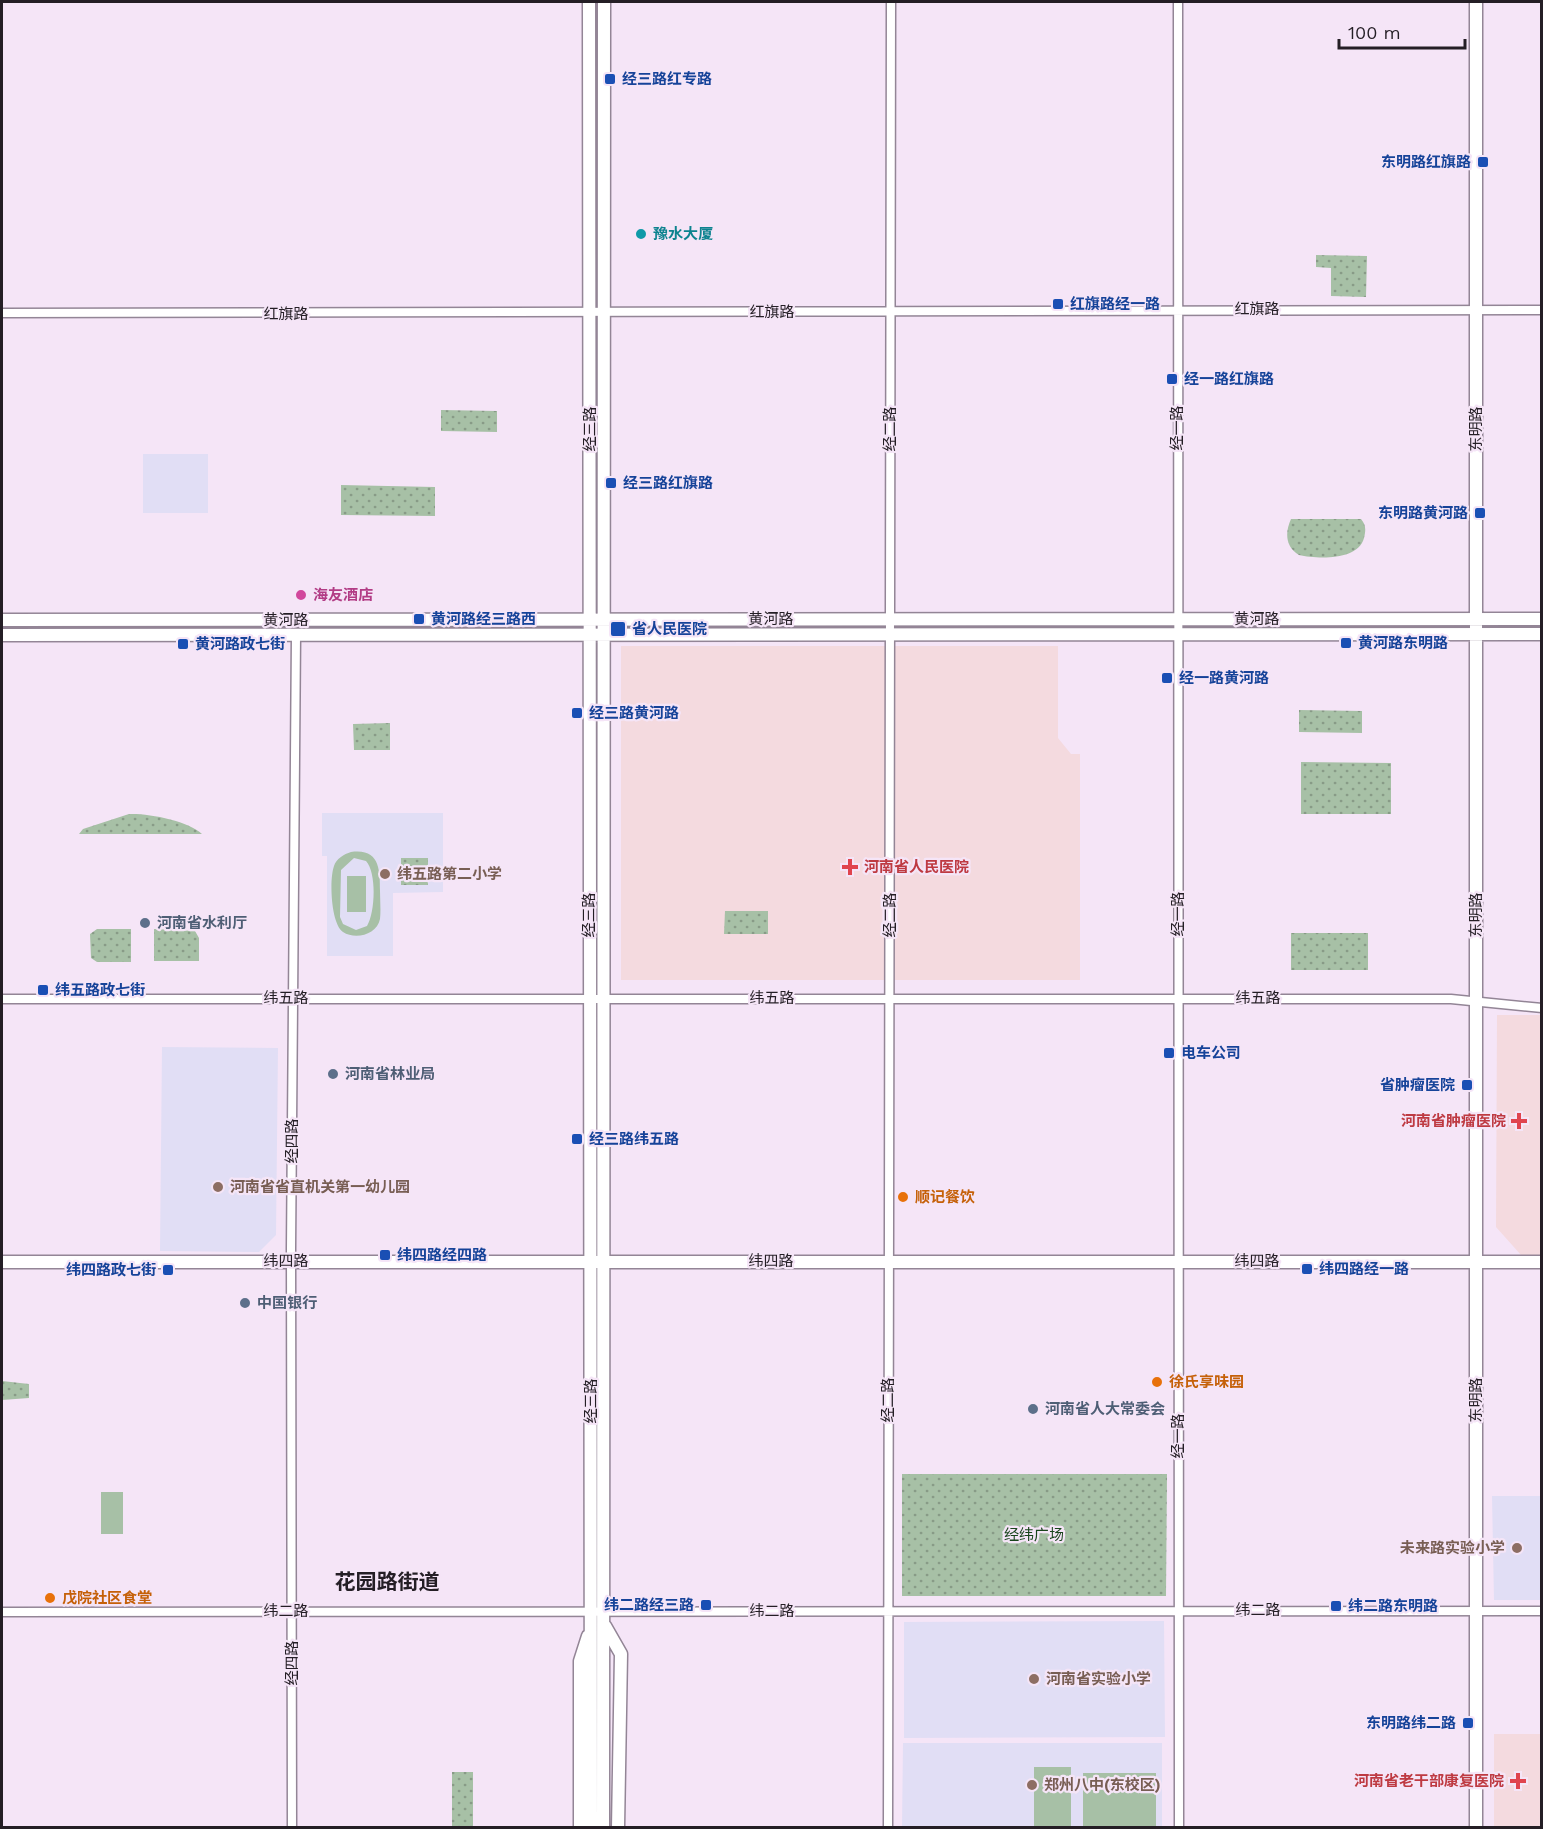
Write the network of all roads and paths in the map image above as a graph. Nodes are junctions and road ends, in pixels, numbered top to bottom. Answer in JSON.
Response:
{"nodes":[{"id":1,"x":589,"y":2,"type":"edge"},
{"id":2,"x":604,"y":2,"type":"edge"},
{"id":3,"x":891,"y":2,"type":"edge"},
{"id":4,"x":1178,"y":2,"type":"edge"},
{"id":5,"x":1476,"y":2,"type":"edge"},
{"id":6,"x":1476,"y":309,"type":"junction"},
{"id":7,"x":1177,"y":310,"type":"junction"},
{"id":8,"x":1542,"y":310,"type":"edge"},
{"id":9,"x":890,"y":312,"type":"junction"},
{"id":10,"x":2,"y":313,"type":"edge"},
{"id":11,"x":605,"y":313,"type":"junction"},
{"id":12,"x":590,"y":314,"type":"junction"},
{"id":13,"x":890,"y":619,"type":"junction"},
{"id":14,"x":1178,"y":619,"type":"junction"},
{"id":15,"x":1476,"y":619,"type":"junction"},
{"id":16,"x":1542,"y":619,"type":"edge"},
{"id":17,"x":2,"y":620,"type":"edge"},
{"id":18,"x":590,"y":620,"type":"junction"},
{"id":19,"x":605,"y":620,"type":"junction"},
{"id":20,"x":2,"y":634,"type":"edge"},
{"id":21,"x":590,"y":634,"type":"junction"},
{"id":22,"x":605,"y":634,"type":"junction"},
{"id":23,"x":890,"y":634,"type":"junction"},
{"id":24,"x":1178,"y":634,"type":"junction"},
{"id":25,"x":1476,"y":634,"type":"junction"},
{"id":26,"x":1542,"y":634,"type":"edge"},
{"id":27,"x":296,"y":635,"type":"junction"},
{"id":28,"x":293,"y":998,"type":"junction"},
{"id":29,"x":589,"y":998,"type":"junction"},
{"id":30,"x":604,"y":998,"type":"junction"},
{"id":31,"x":890,"y":998,"type":"junction"},
{"id":32,"x":1178,"y":998,"type":"junction"},
{"id":33,"x":2,"y":999,"type":"edge"},
{"id":34,"x":1476,"y":1001,"type":"junction"},
{"id":35,"x":1542,"y":1008,"type":"edge"},
{"id":36,"x":291,"y":1261,"type":"junction"},
{"id":37,"x":590,"y":1261,"type":"junction"},
{"id":38,"x":604,"y":1261,"type":"junction"},
{"id":39,"x":889,"y":1261,"type":"junction"},
{"id":40,"x":1178,"y":1261,"type":"junction"},
{"id":41,"x":2,"y":1262,"type":"edge"},
{"id":42,"x":1476,"y":1262,"type":"junction"},
{"id":43,"x":1542,"y":1262,"type":"edge"},
{"id":44,"x":1179,"y":1610,"type":"junction"},
{"id":45,"x":291,"y":1611,"type":"junction"},
{"id":46,"x":888,"y":1611,"type":"junction"},
{"id":47,"x":1476,"y":1611,"type":"junction"},
{"id":48,"x":1542,"y":1611,"type":"edge"},
{"id":49,"x":2,"y":1612,"type":"edge"},
{"id":50,"x":598,"y":1617,"type":"junction"},
{"id":51,"x":292,"y":1827,"type":"edge"},
{"id":52,"x":580,"y":1827,"type":"edge"},
{"id":53,"x":591,"y":1827,"type":"edge"},
{"id":54,"x":603,"y":1827,"type":"edge"},
{"id":55,"x":618,"y":1827,"type":"edge"},
{"id":56,"x":888,"y":1827,"type":"edge"},
{"id":57,"x":1179,"y":1827,"type":"edge"},
{"id":58,"x":1476,"y":1827,"type":"edge"}],
"edges":[{"from":1,"to":12,"type":"main road","name":"经三路"},
{"from":2,"to":11,"type":"main road","name":"经三路"},
{"from":3,"to":9,"type":"street","name":"经二路"},
{"from":4,"to":7,"type":"street","name":"经一路"},
{"from":5,"to":6,"type":"main road","name":"东明路"},
{"from":6,"to":7,"type":"street","name":"红旗路"},
{"from":6,"to":8,"type":"street","name":"红旗路"},
{"from":6,"to":15,"type":"main road","name":"东明路"},
{"from":7,"to":9,"type":"street","name":"红旗路"},
{"from":7,"to":14,"type":"street","name":"经一路"},
{"from":9,"to":11,"type":"street","name":"红旗路"},
{"from":9,"to":13,"type":"street","name":"经二路"},
{"from":10,"to":12,"type":"street","name":"红旗路"},
{"from":11,"to":12,"type":"street","name":"红旗路"},
{"from":11,"to":19,"type":"main road","name":"经三路"},
{"from":12,"to":18,"type":"main road","name":"经三路"},
{"from":13,"to":14,"type":"main road","name":"黄河路"},
{"from":13,"to":19,"type":"main road","name":"黄河路"},
{"from":13,"to":23,"type":"street","name":"经二路"},
{"from":14,"to":15,"type":"main road","name":"黄河路"},
{"from":14,"to":24,"type":"street","name":"经一路"},
{"from":15,"to":16,"type":"main road","name":"黄河路"},
{"from":15,"to":25,"type":"main road","name":"东明路"},
{"from":17,"to":18,"type":"main road","name":"黄河路"},
{"from":18,"to":19,"type":"main road","name":"黄河路"},
{"from":18,"to":21,"type":"main road","name":"经三路"},
{"from":19,"to":22,"type":"main road","name":"经三路"},
{"from":20,"to":27,"type":"main road","name":"黄河路"},
{"from":21,"to":22,"type":"main road","name":"黄河路"},
{"from":21,"to":27,"type":"main road","name":"黄河路"},
{"from":21,"to":29,"type":"main road","name":"经三路"},
{"from":22,"to":23,"type":"main road","name":"黄河路"},
{"from":22,"to":30,"type":"main road","name":"经三路"},
{"from":23,"to":24,"type":"main road","name":"黄河路"},
{"from":23,"to":31,"type":"street","name":"经二路"},
{"from":24,"to":25,"type":"main road","name":"黄河路"},
{"from":24,"to":32,"type":"street","name":"经一路"},
{"from":25,"to":26,"type":"main road","name":"黄河路"},
{"from":25,"to":34,"type":"main road","name":"东明路"},
{"from":27,"to":28,"type":"street","name":"经四路"},
{"from":28,"to":29,"type":"street","name":"纬五路"},
{"from":28,"to":33,"type":"street","name":"纬五路"},
{"from":28,"to":36,"type":"street","name":"经四路"},
{"from":29,"to":30,"type":"street","name":"纬五路"},
{"from":29,"to":37,"type":"main road","name":"经三路"},
{"from":30,"to":31,"type":"street","name":"纬五路"},
{"from":30,"to":38,"type":"main road","name":"经三路"},
{"from":31,"to":32,"type":"street","name":"纬五路"},
{"from":31,"to":39,"type":"street","name":"经二路"},
{"from":32,"to":34,"type":"street","name":"纬五路"},
{"from":32,"to":40,"type":"street","name":"经一路"},
{"from":34,"to":35,"type":"street","name":"纬五路"},
{"from":34,"to":42,"type":"main road","name":"东明路"},
{"from":36,"to":37,"type":"main road","name":"纬四路"},
{"from":36,"to":41,"type":"main road","name":"纬四路"},
{"from":36,"to":45,"type":"street","name":"经四路"},
{"from":37,"to":38,"type":"main road","name":"纬四路"},
{"from":37,"to":50,"type":"main road","name":"经三路"},
{"from":38,"to":39,"type":"main road","name":"纬四路"},
{"from":38,"to":50,"type":"main road","name":"经三路"},
{"from":39,"to":40,"type":"main road","name":"纬四路"},
{"from":39,"to":46,"type":"street","name":"经二路"},
{"from":40,"to":42,"type":"main road","name":"纬四路"},
{"from":40,"to":44,"type":"street","name":"经一路"},
{"from":42,"to":43,"type":"main road","name":"纬四路"},
{"from":42,"to":47,"type":"main road","name":"东明路"},
{"from":44,"to":46,"type":"street","name":"纬二路"},
{"from":44,"to":47,"type":"street","name":"纬二路"},
{"from":44,"to":57,"type":"street","name":"经一路"},
{"from":45,"to":49,"type":"street","name":"纬二路"},
{"from":45,"to":50,"type":"street","name":"纬二路"},
{"from":45,"to":51,"type":"street","name":"经四路"},
{"from":46,"to":50,"type":"street","name":"纬二路"},
{"from":46,"to":56,"type":"street","name":"经二路"},
{"from":47,"to":48,"type":"street","name":"纬二路"},
{"from":47,"to":58,"type":"main road","name":"东明路"},
{"from":50,"to":52,"type":"main road"},
{"from":50,"to":53,"type":"main road","name":"经三路"},
{"from":50,"to":54,"type":"main road","name":"经三路"},
{"from":50,"to":55,"type":"main road"}]}
